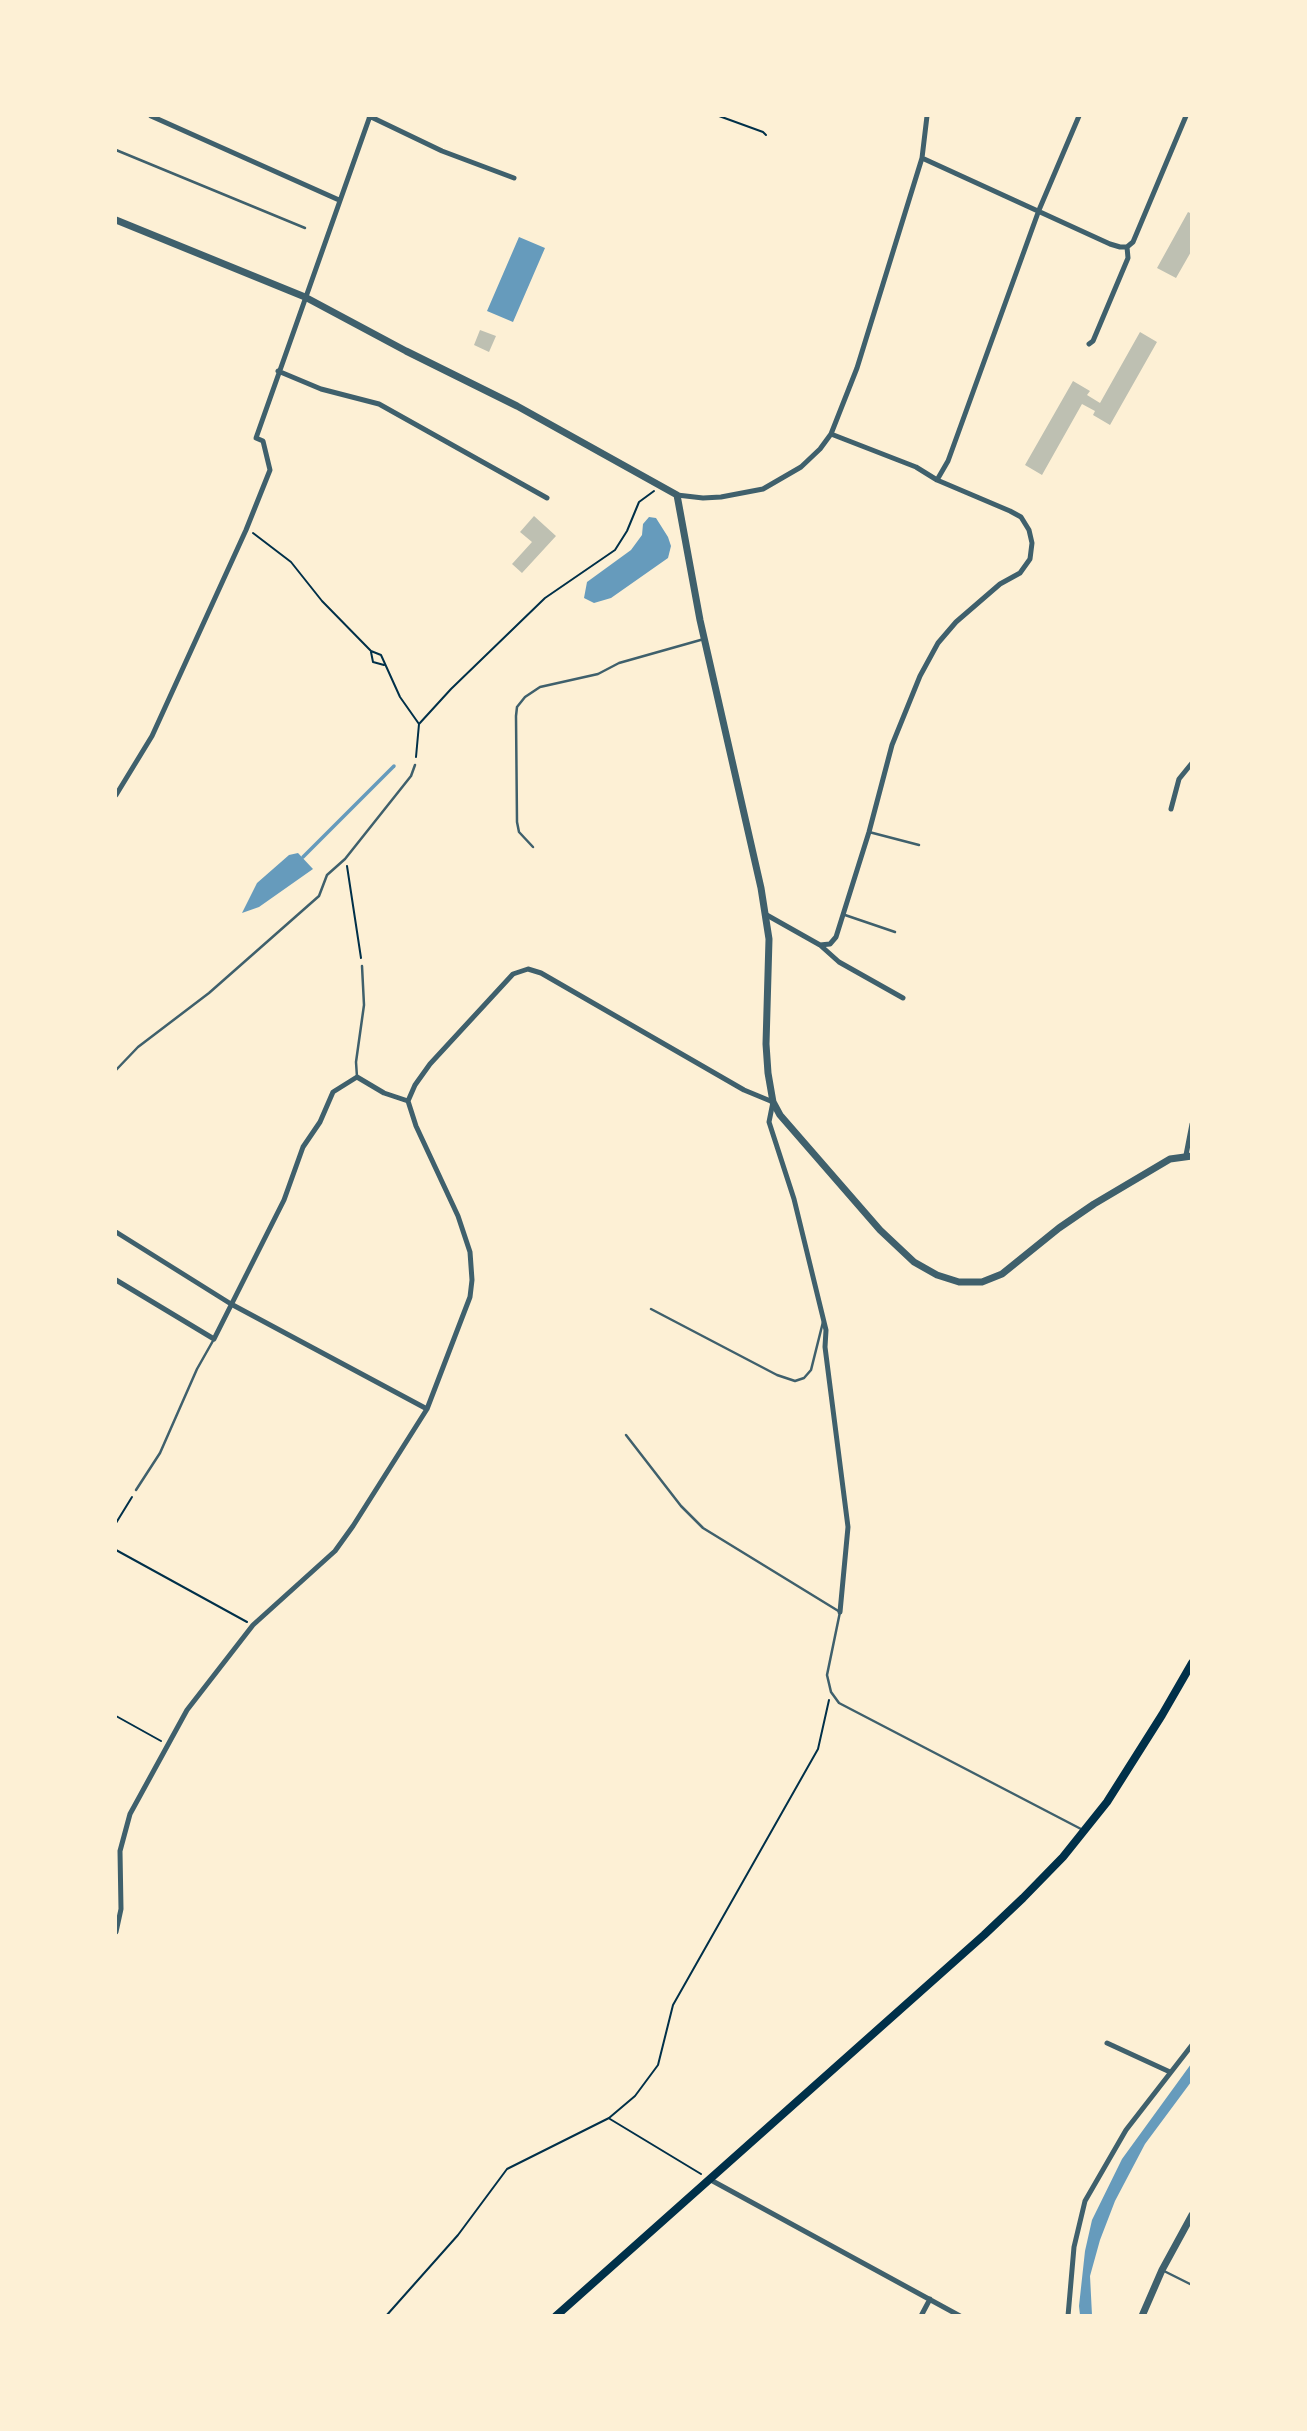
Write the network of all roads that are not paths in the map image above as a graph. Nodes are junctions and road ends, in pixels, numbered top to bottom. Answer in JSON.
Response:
{"nodes":[{"id":1,"x":151,"y":116,"type":"edge"},
{"id":2,"x":173,"y":116,"type":"edge"},
{"id":3,"x":370,"y":116,"type":"edge"},
{"id":4,"x":927,"y":116,"type":"edge"},
{"id":5,"x":1079,"y":116,"type":"edge"},
{"id":6,"x":1186,"y":116,"type":"edge"},
{"id":7,"x":169,"y":125,"type":"junction"},
{"id":8,"x":116,"y":150,"type":"edge"},
{"id":9,"x":922,"y":158,"type":"junction"},
{"id":10,"x":514,"y":178,"type":"dead end"},
{"id":11,"x":339,"y":201,"type":"junction"},
{"id":12,"x":1039,"y":210,"type":"junction"},
{"id":13,"x":116,"y":220,"type":"edge"},
{"id":14,"x":305,"y":228,"type":"dead end"},
{"id":15,"x":319,"y":234,"type":"dead end"},
{"id":16,"x":326,"y":237,"type":"junction"},
{"id":17,"x":1127,"y":247,"type":"junction"},
{"id":18,"x":305,"y":297,"type":"junction"},
{"id":19,"x":1089,"y":344,"type":"dead end"},
{"id":20,"x":278,"y":371,"type":"junction"},
{"id":21,"x":831,"y":434,"type":"junction"},
{"id":22,"x":937,"y":480,"type":"junction"},
{"id":23,"x":677,"y":495,"type":"junction"},
{"id":24,"x":547,"y":498,"type":"dead end"},
{"id":25,"x":704,"y":639,"type":"junction"},
{"id":26,"x":1192,"y":763,"type":"edge"},
{"id":27,"x":415,"y":765,"type":"road end"},
{"id":28,"x":116,"y":795,"type":"edge"},
{"id":29,"x":1171,"y":809,"type":"dead end"},
{"id":30,"x":869,"y":832,"type":"junction"},
{"id":31,"x":919,"y":845,"type":"dead end"},
{"id":32,"x":533,"y":847,"type":"dead end"},
{"id":33,"x":765,"y":914,"type":"junction"},
{"id":34,"x":844,"y":915,"type":"junction"},
{"id":35,"x":895,"y":932,"type":"dead end"},
{"id":36,"x":820,"y":945,"type":"junction"},
{"id":37,"x":362,"y":966,"type":"road end"},
{"id":38,"x":903,"y":998,"type":"dead end"},
{"id":39,"x":116,"y":1070,"type":"edge"},
{"id":40,"x":357,"y":1077,"type":"junction"},
{"id":41,"x":408,"y":1101,"type":"junction"},
{"id":42,"x":773,"y":1102,"type":"junction"},
{"id":43,"x":1192,"y":1125,"type":"edge"},
{"id":44,"x":1189,"y":1156,"type":"edge"},
{"id":45,"x":116,"y":1232,"type":"edge"},
{"id":46,"x":116,"y":1280,"type":"edge"},
{"id":47,"x":231,"y":1304,"type":"junction"},
{"id":48,"x":651,"y":1309,"type":"dead end"},
{"id":49,"x":823,"y":1322,"type":"junction"},
{"id":50,"x":214,"y":1339,"type":"junction"},
{"id":51,"x":427,"y":1409,"type":"junction"},
{"id":52,"x":626,"y":1435,"type":"dead end"},
{"id":53,"x":136,"y":1490,"type":"road end"},
{"id":54,"x":839,"y":1612,"type":"junction"},
{"id":55,"x":1192,"y":1663,"type":"edge"},
{"id":56,"x":1084,"y":1831,"type":"junction"},
{"id":57,"x":116,"y":1932,"type":"edge"},
{"id":58,"x":1107,"y":2043,"type":"dead end"},
{"id":59,"x":1192,"y":2045,"type":"edge"},
{"id":60,"x":1170,"y":2072,"type":"junction"},
{"id":61,"x":709,"y":2179,"type":"junction"},
{"id":62,"x":1192,"y":2215,"type":"edge"},
{"id":63,"x":1162,"y":2270,"type":"junction"},
{"id":64,"x":1192,"y":2286,"type":"edge"},
{"id":65,"x":930,"y":2299,"type":"junction"},
{"id":66,"x":556,"y":2315,"type":"edge"},
{"id":67,"x":921,"y":2315,"type":"edge"},
{"id":68,"x":960,"y":2315,"type":"edge"},
{"id":69,"x":1068,"y":2315,"type":"edge"},
{"id":70,"x":1142,"y":2315,"type":"edge"}],
"edges":[{"from":1,"to":7,"type":"street"},
{"from":2,"to":7,"type":"street"},
{"from":3,"to":10,"type":"street"},
{"from":3,"to":11,"type":"street"},
{"from":4,"to":9,"type":"street"},
{"from":5,"to":12,"type":"street"},
{"from":6,"to":17,"type":"street"},
{"from":7,"to":11,"type":"street"},
{"from":8,"to":14,"type":"lane"},
{"from":9,"to":12,"type":"street"},
{"from":9,"to":21,"type":"street"},
{"from":11,"to":16,"type":"street"},
{"from":12,"to":17,"type":"street"},
{"from":12,"to":22,"type":"street"},
{"from":13,"to":18,"type":"street"},
{"from":15,"to":16,"type":"lane"},
{"from":16,"to":18,"type":"street"},
{"from":17,"to":19,"type":"street"},
{"from":18,"to":20,"type":"street"},
{"from":18,"to":23,"type":"street"},
{"from":20,"to":24,"type":"street"},
{"from":20,"to":28,"type":"street"},
{"from":21,"to":22,"type":"street"},
{"from":21,"to":23,"type":"street"},
{"from":22,"to":30,"type":"street"},
{"from":23,"to":25,"type":"street"},
{"from":25,"to":32,"type":"lane"},
{"from":25,"to":33,"type":"street"},
{"from":26,"to":29,"type":"street"},
{"from":27,"to":39,"type":"lane"},
{"from":30,"to":31,"type":"lane"},
{"from":30,"to":34,"type":"street"},
{"from":33,"to":36,"type":"street"},
{"from":33,"to":42,"type":"street"},
{"from":34,"to":35,"type":"lane"},
{"from":34,"to":36,"type":"street"},
{"from":36,"to":38,"type":"street"},
{"from":37,"to":40,"type":"lane"},
{"from":40,"to":41,"type":"street"},
{"from":40,"to":47,"type":"street"},
{"from":41,"to":42,"type":"street"},
{"from":41,"to":51,"type":"street"},
{"from":42,"to":44,"type":"street"},
{"from":42,"to":49,"type":"street"},
{"from":43,"to":44,"type":"street"},
{"from":45,"to":47,"type":"street"},
{"from":46,"to":50,"type":"street"},
{"from":47,"to":50,"type":"street"},
{"from":47,"to":51,"type":"street"},
{"from":48,"to":49,"type":"lane"},
{"from":49,"to":54,"type":"street"},
{"from":50,"to":53,"type":"lane"},
{"from":51,"to":57,"type":"street"},
{"from":52,"to":54,"type":"lane"},
{"from":54,"to":56,"type":"lane"},
{"from":55,"to":56,"type":"main road"},
{"from":56,"to":61,"type":"main road"},
{"from":58,"to":60,"type":"street"},
{"from":59,"to":60,"type":"street"},
{"from":60,"to":69,"type":"street"},
{"from":61,"to":65,"type":"street"},
{"from":61,"to":66,"type":"main road"},
{"from":62,"to":63,"type":"street"},
{"from":63,"to":64,"type":"lane"},
{"from":63,"to":70,"type":"street"},
{"from":65,"to":67,"type":"street"},
{"from":65,"to":68,"type":"street"}]}
